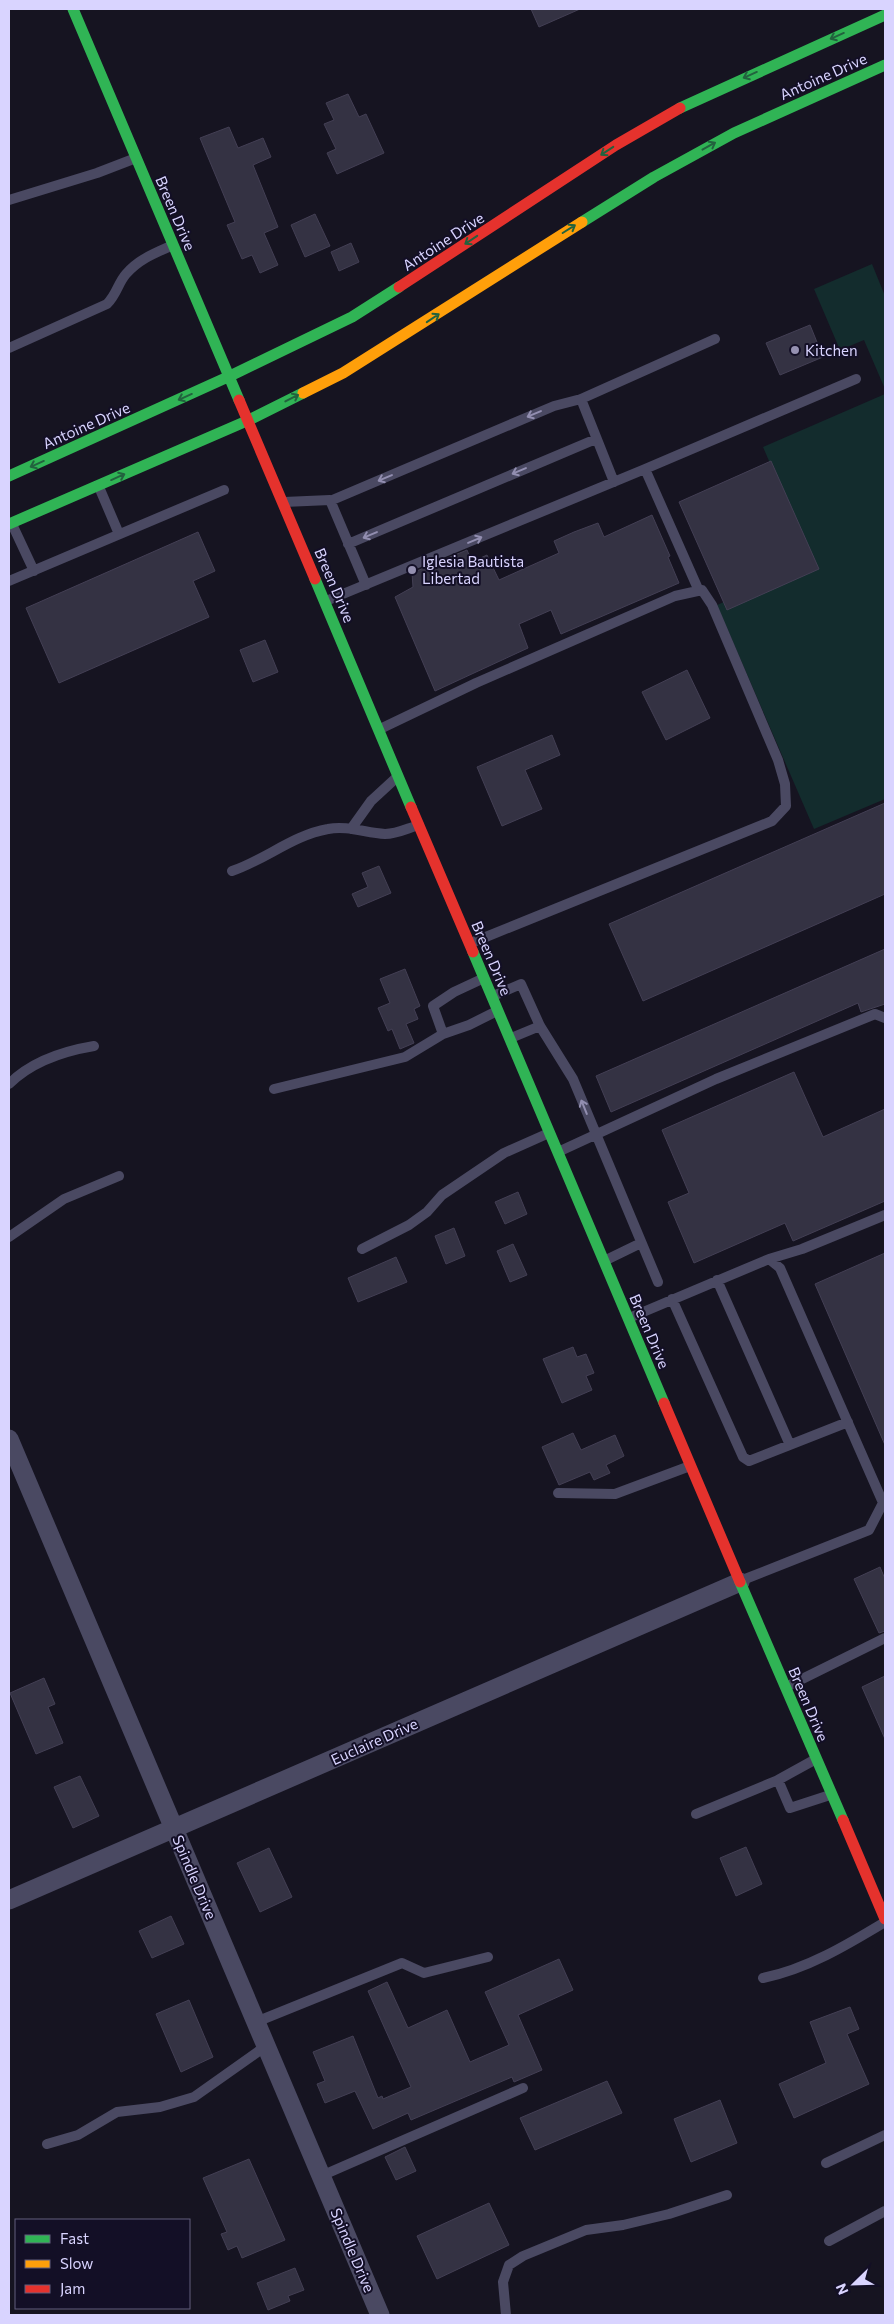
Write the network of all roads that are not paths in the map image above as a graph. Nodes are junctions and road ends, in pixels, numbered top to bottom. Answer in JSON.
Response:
{"nodes":[{"id":1,"x":74,"y":9,"type":"edge"},
{"id":2,"x":882,"y":16,"type":"edge"},
{"id":3,"x":885,"y":65,"type":"edge"},
{"id":4,"x":137,"y":158,"type":"junction"},
{"id":5,"x":9,"y":200,"type":"edge"},
{"id":6,"x":174,"y":245,"type":"junction"},
{"id":7,"x":715,"y":339,"type":"dead end"},
{"id":8,"x":9,"y":348,"type":"edge"},
{"id":9,"x":230,"y":376,"type":"junction"},
{"id":10,"x":856,"y":379,"type":"dead end"},
{"id":11,"x":581,"y":400,"type":"junction"},
{"id":12,"x":249,"y":420,"type":"junction"},
{"id":13,"x":596,"y":438,"type":"junction"},
{"id":14,"x":645,"y":469,"type":"junction"},
{"id":15,"x":9,"y":476,"type":"edge"},
{"id":16,"x":614,"y":482,"type":"junction"},
{"id":17,"x":98,"y":485,"type":"junction"},
{"id":18,"x":224,"y":490,"type":"dead end"},
{"id":19,"x":330,"y":501,"type":"junction"},
{"id":20,"x":283,"y":502,"type":"junction"},
{"id":21,"x":10,"y":524,"type":"edge"},
{"id":22,"x":119,"y":534,"type":"junction"},
{"id":23,"x":348,"y":544,"type":"junction"},
{"id":24,"x":34,"y":571,"type":"junction"},
{"id":25,"x":9,"y":581,"type":"edge"},
{"id":26,"x":366,"y":585,"type":"junction"},
{"id":27,"x":699,"y":591,"type":"junction"},
{"id":28,"x":326,"y":602,"type":"junction"},
{"id":29,"x":379,"y":729,"type":"junction"},
{"id":30,"x":399,"y":776,"type":"junction"},
{"id":31,"x":420,"y":824,"type":"junction"},
{"id":32,"x":352,"y":829,"type":"junction"},
{"id":33,"x":232,"y":871,"type":"dead end"},
{"id":34,"x":470,"y":943,"type":"junction"},
{"id":35,"x":485,"y":978,"type":"junction"},
{"id":36,"x":492,"y":996,"type":"junction"},
{"id":37,"x":498,"y":1011,"type":"junction"},
{"id":38,"x":885,"y":1018,"type":"edge"},
{"id":39,"x":540,"y":1026,"type":"junction"},
{"id":40,"x":443,"y":1034,"type":"junction"},
{"id":41,"x":510,"y":1039,"type":"junction"},
{"id":42,"x":94,"y":1046,"type":"dead end"},
{"id":43,"x":9,"y":1084,"type":"edge"},
{"id":44,"x":274,"y":1089,"type":"dead end"},
{"id":45,"x":550,"y":1133,"type":"junction"},
{"id":46,"x":596,"y":1136,"type":"junction"},
{"id":47,"x":558,"y":1152,"type":"junction"},
{"id":48,"x":119,"y":1176,"type":"dead end"},
{"id":49,"x":885,"y":1214,"type":"edge"},
{"id":50,"x":9,"y":1237,"type":"edge"},
{"id":51,"x":641,"y":1242,"type":"junction"},
{"id":52,"x":362,"y":1249,"type":"dead end"},
{"id":53,"x":769,"y":1259,"type":"junction"},
{"id":54,"x":604,"y":1261,"type":"junction"},
{"id":55,"x":717,"y":1280,"type":"junction"},
{"id":56,"x":658,"y":1282,"type":"dead end"},
{"id":57,"x":672,"y":1299,"type":"junction"},
{"id":58,"x":628,"y":1318,"type":"junction"},
{"id":59,"x":848,"y":1422,"type":"junction"},
{"id":60,"x":9,"y":1439,"type":"edge"},
{"id":61,"x":790,"y":1445,"type":"junction"},
{"id":62,"x":691,"y":1466,"type":"junction"},
{"id":63,"x":558,"y":1492,"type":"dead end"},
{"id":64,"x":884,"y":1501,"type":"edge"},
{"id":65,"x":740,"y":1582,"type":"junction"},
{"id":66,"x":885,"y":1638,"type":"edge"},
{"id":67,"x":785,"y":1688,"type":"junction"},
{"id":68,"x":816,"y":1759,"type":"junction"},
{"id":69,"x":778,"y":1780,"type":"junction"},
{"id":70,"x":831,"y":1794,"type":"junction"},
{"id":71,"x":696,"y":1814,"type":"dead end"},
{"id":72,"x":175,"y":1828,"type":"junction"},
{"id":73,"x":9,"y":1900,"type":"edge"},
{"id":74,"x":885,"y":1921,"type":"edge"},
{"id":75,"x":488,"y":1957,"type":"dead end"},
{"id":76,"x":763,"y":1978,"type":"dead end"},
{"id":77,"x":256,"y":2022,"type":"junction"},
{"id":78,"x":266,"y":2046,"type":"junction"},
{"id":79,"x":523,"y":2088,"type":"dead end"},
{"id":80,"x":885,"y":2134,"type":"edge"},
{"id":81,"x":46,"y":2144,"type":"dead end"},
{"id":82,"x":826,"y":2163,"type":"dead end"},
{"id":83,"x":321,"y":2176,"type":"junction"},
{"id":84,"x":726,"y":2195,"type":"dead end"},
{"id":85,"x":885,"y":2212,"type":"edge"},
{"id":86,"x":829,"y":2241,"type":"dead end"},
{"id":87,"x":380,"y":2315,"type":"edge"},
{"id":88,"x":506,"y":2315,"type":"edge"}],
"edges":[{"from":1,"to":4,"type":"street","name":"Breen Drive"},
{"from":2,"to":9,"type":"street","name":"Antoine Drive","one_way":true},
{"from":12,"to":3,"type":"street","name":"Antoine Drive","one_way":true},
{"from":4,"to":5,"type":"lane"},
{"from":4,"to":6,"type":"street","name":"Breen Drive"},
{"from":6,"to":8,"type":"lane"},
{"from":6,"to":9,"type":"street","name":"Breen Drive"},
{"from":7,"to":11,"type":"lane"},
{"from":9,"to":12,"type":"street","name":"Breen Drive"},
{"from":9,"to":15,"type":"street","name":"Antoine Drive","one_way":true},
{"from":10,"to":14,"type":"lane"},
{"from":11,"to":13,"type":"lane"},
{"from":11,"to":19,"type":"lane","one_way":true},
{"from":17,"to":12,"type":"street","name":"Antoine Drive","one_way":true},
{"from":12,"to":20,"type":"street","name":"Breen Drive"},
{"from":13,"to":16,"type":"lane"},
{"from":13,"to":23,"type":"lane","one_way":true},
{"from":14,"to":16,"type":"lane"},
{"from":14,"to":27,"type":"lane"},
{"from":26,"to":16,"type":"lane","one_way":true},
{"from":17,"to":21,"type":"street","name":"Antoine Drive"},
{"from":17,"to":22,"type":"lane"},
{"from":18,"to":22,"type":"lane"},
{"from":19,"to":20,"type":"lane"},
{"from":19,"to":23,"type":"lane"},
{"from":20,"to":28,"type":"street","name":"Breen Drive"},
{"from":21,"to":24,"type":"lane"},
{"from":22,"to":24,"type":"lane"},
{"from":23,"to":26,"type":"lane"},
{"from":24,"to":25,"type":"lane"},
{"from":26,"to":28,"type":"lane"},
{"from":27,"to":29,"type":"lane"},
{"from":27,"to":34,"type":"lane"},
{"from":28,"to":29,"type":"street","name":"Breen Drive"},
{"from":29,"to":30,"type":"street","name":"Breen Drive"},
{"from":30,"to":31,"type":"street","name":"Breen Drive"},
{"from":30,"to":32,"type":"lane"},
{"from":31,"to":32,"type":"lane"},
{"from":31,"to":34,"type":"street","name":"Breen Drive"},
{"from":32,"to":33,"type":"lane"},
{"from":34,"to":35,"type":"street","name":"Breen Drive"},
{"from":35,"to":36,"type":"street","name":"Breen Drive"},
{"from":35,"to":40,"type":"lane"},
{"from":36,"to":37,"type":"street","name":"Breen Drive"},
{"from":36,"to":39,"type":"lane"},
{"from":37,"to":40,"type":"lane"},
{"from":37,"to":41,"type":"street","name":"Breen Drive"},
{"from":38,"to":46,"type":"lane"},
{"from":39,"to":41,"type":"lane"},
{"from":46,"to":39,"type":"lane","one_way":true},
{"from":40,"to":44,"type":"lane"},
{"from":41,"to":45,"type":"street","name":"Breen Drive"},
{"from":42,"to":43,"type":"lane"},
{"from":45,"to":47,"type":"street","name":"Breen Drive"},
{"from":45,"to":52,"type":"lane"},
{"from":46,"to":47,"type":"lane"},
{"from":46,"to":51,"type":"lane"},
{"from":47,"to":54,"type":"street","name":"Breen Drive"},
{"from":48,"to":50,"type":"lane"},
{"from":49,"to":53,"type":"lane"},
{"from":51,"to":54,"type":"lane"},
{"from":51,"to":56,"type":"lane"},
{"from":53,"to":55,"type":"lane"},
{"from":53,"to":59,"type":"lane"},
{"from":54,"to":58,"type":"street","name":"Breen Drive"},
{"from":55,"to":57,"type":"lane"},
{"from":55,"to":61,"type":"lane"},
{"from":57,"to":58,"type":"lane"},
{"from":57,"to":61,"type":"lane"},
{"from":58,"to":62,"type":"street","name":"Breen Drive"},
{"from":59,"to":61,"type":"lane"},
{"from":59,"to":64,"type":"lane"},
{"from":60,"to":72,"type":"street","name":"Spindle Drive"},
{"from":62,"to":63,"type":"lane"},
{"from":62,"to":65,"type":"street","name":"Breen Drive"},
{"from":64,"to":65,"type":"lane"},
{"from":65,"to":67,"type":"street","name":"Breen Drive"},
{"from":65,"to":72,"type":"street","name":"Euclaire Drive"},
{"from":66,"to":67,"type":"lane"},
{"from":67,"to":68,"type":"street","name":"Breen Drive"},
{"from":68,"to":69,"type":"lane"},
{"from":68,"to":70,"type":"street","name":"Breen Drive"},
{"from":69,"to":70,"type":"lane"},
{"from":69,"to":71,"type":"lane"},
{"from":70,"to":74,"type":"street","name":"Breen Drive"},
{"from":72,"to":73,"type":"street","name":"Euclaire Drive"},
{"from":72,"to":77,"type":"street","name":"Spindle Drive"},
{"from":74,"to":76,"type":"lane"},
{"from":75,"to":77,"type":"lane"},
{"from":77,"to":78,"type":"street","name":"Spindle Drive"},
{"from":78,"to":81,"type":"lane"},
{"from":78,"to":83,"type":"street","name":"Spindle Drive"},
{"from":79,"to":83,"type":"lane"},
{"from":80,"to":82,"type":"lane"},
{"from":83,"to":87,"type":"street","name":"Spindle Drive"},
{"from":84,"to":88,"type":"lane"},
{"from":85,"to":86,"type":"lane"}]}
